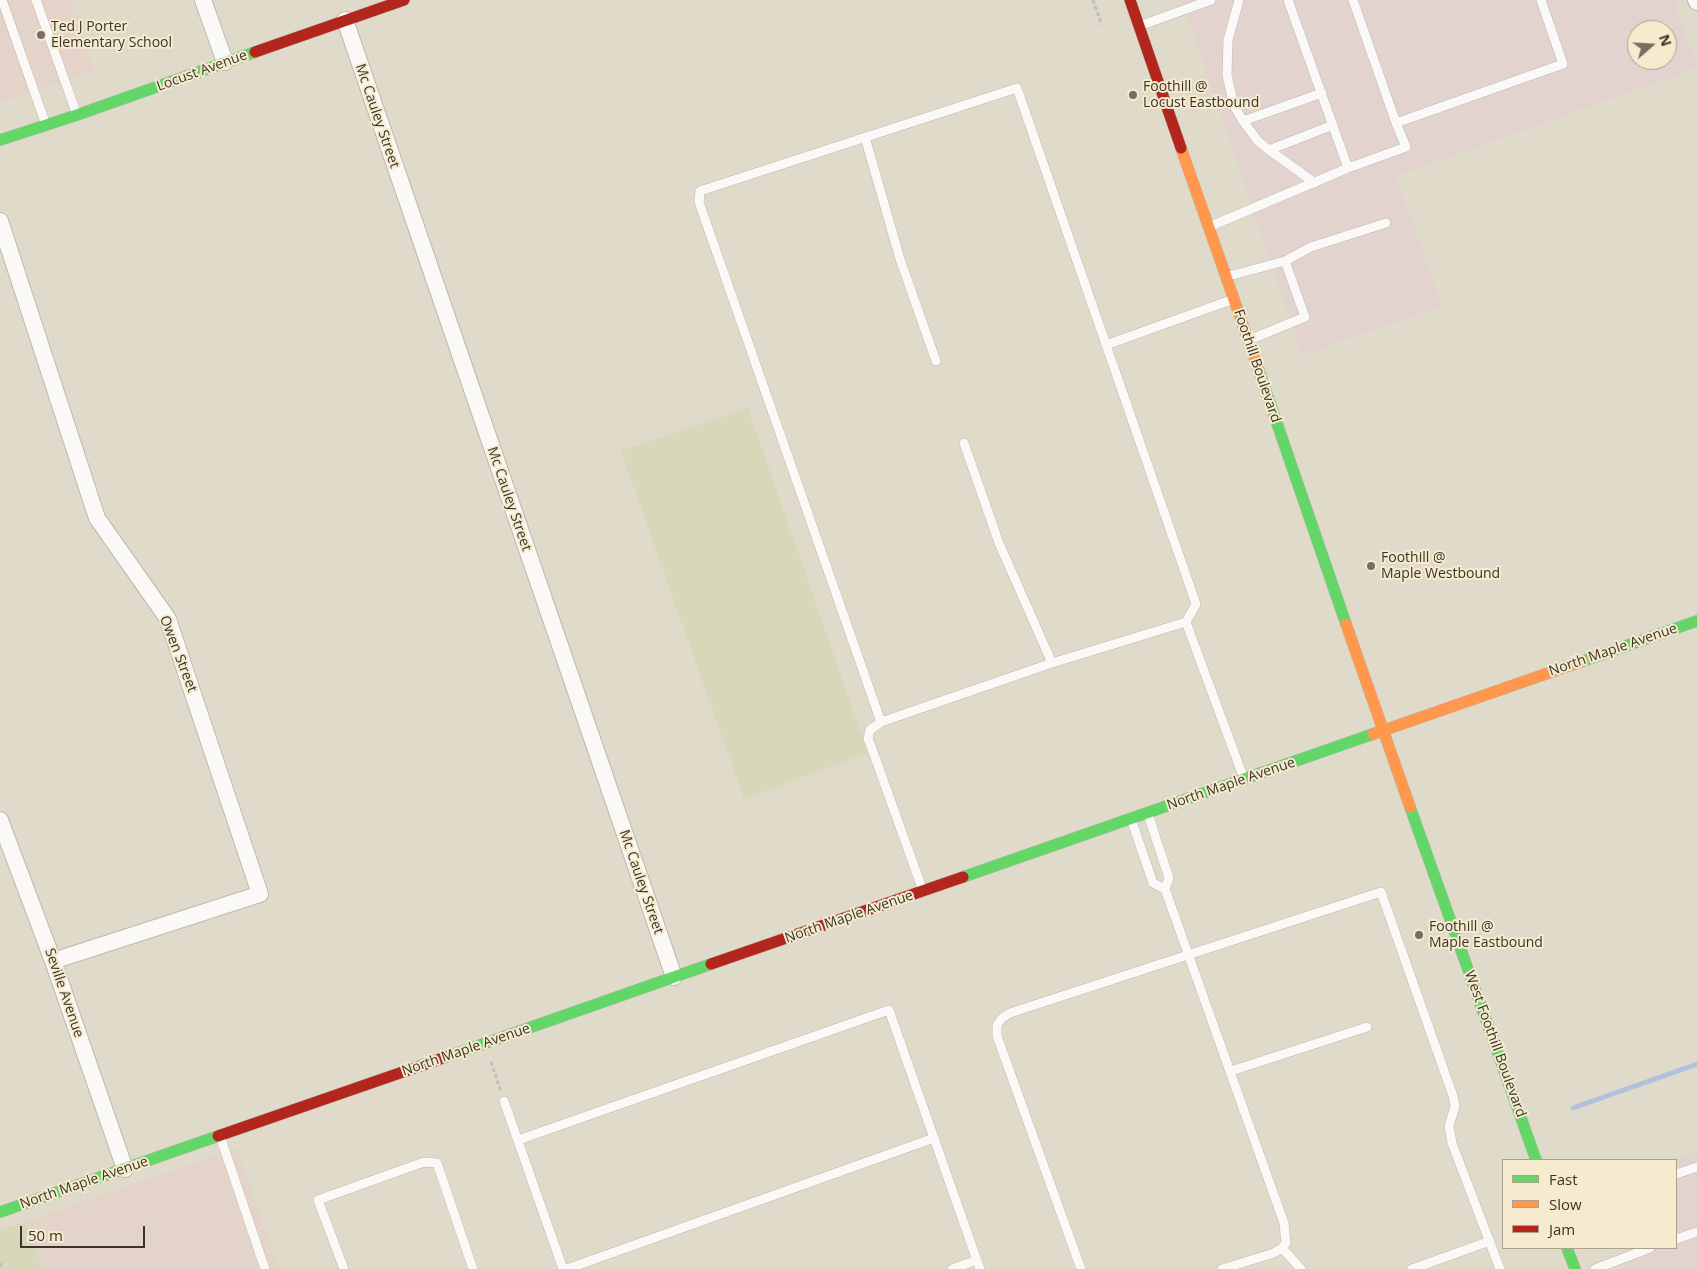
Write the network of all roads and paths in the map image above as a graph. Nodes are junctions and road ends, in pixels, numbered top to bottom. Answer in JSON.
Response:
{"nodes":[{"id":1,"x":2,"y":0,"type":"edge"},
{"id":2,"x":36,"y":0,"type":"edge"},
{"id":3,"x":203,"y":0,"type":"edge"},
{"id":4,"x":404,"y":0,"type":"edge"},
{"id":5,"x":1093,"y":0,"type":"edge"},
{"id":6,"x":1130,"y":0,"type":"edge"},
{"id":7,"x":1211,"y":0,"type":"edge"},
{"id":8,"x":1239,"y":0,"type":"edge"},
{"id":9,"x":1288,"y":0,"type":"edge"},
{"id":10,"x":1352,"y":0,"type":"edge"},
{"id":11,"x":1541,"y":0,"type":"edge"},
{"id":12,"x":345,"y":20,"type":"junction"},
{"id":13,"x":1102,"y":25,"type":"dead end"},
{"id":14,"x":1139,"y":26,"type":"junction"},
{"id":15,"x":225,"y":62,"type":"junction"},
{"id":16,"x":1322,"y":93,"type":"junction"},
{"id":17,"x":77,"y":115,"type":"junction"},
{"id":18,"x":1242,"y":121,"type":"junction"},
{"id":19,"x":1396,"y":123,"type":"junction"},
{"id":20,"x":46,"y":125,"type":"junction"},
{"id":21,"x":1333,"y":125,"type":"junction"},
{"id":22,"x":865,"y":137,"type":"junction"},
{"id":23,"x":0,"y":140,"type":"edge"},
{"id":24,"x":1269,"y":150,"type":"junction"},
{"id":25,"x":1348,"y":168,"type":"junction"},
{"id":26,"x":1315,"y":183,"type":"junction"},
{"id":27,"x":0,"y":221,"type":"edge"},
{"id":28,"x":1386,"y":223,"type":"dead end"},
{"id":29,"x":1209,"y":228,"type":"junction"},
{"id":30,"x":1285,"y":261,"type":"junction"},
{"id":31,"x":1226,"y":277,"type":"junction"},
{"id":32,"x":1234,"y":299,"type":"junction"},
{"id":33,"x":1248,"y":340,"type":"junction"},
{"id":34,"x":1106,"y":345,"type":"junction"},
{"id":35,"x":936,"y":361,"type":"dead end"},
{"id":36,"x":964,"y":443,"type":"dead end"},
{"id":37,"x":1697,"y":621,"type":"edge"},
{"id":38,"x":1186,"y":622,"type":"junction"},
{"id":39,"x":1052,"y":663,"type":"junction"},
{"id":40,"x":881,"y":722,"type":"junction"},
{"id":41,"x":1383,"y":731,"type":"junction"},
{"id":42,"x":1244,"y":779,"type":"junction"},
{"id":43,"x":1147,"y":813,"type":"junction"},
{"id":44,"x":1131,"y":819,"type":"junction"},
{"id":45,"x":0,"y":820,"type":"edge"},
{"id":46,"x":1160,"y":852,"type":"junction"},
{"id":47,"x":1144,"y":857,"type":"junction"},
{"id":48,"x":1165,"y":889,"type":"junction"},
{"id":49,"x":923,"y":891,"type":"junction"},
{"id":50,"x":1190,"y":955,"type":"junction"},
{"id":51,"x":53,"y":961,"type":"junction"},
{"id":52,"x":674,"y":977,"type":"junction"},
{"id":53,"x":1367,"y":1026,"type":"dead end"},
{"id":54,"x":489,"y":1057,"type":"dead end"},
{"id":55,"x":1231,"y":1071,"type":"junction"},
{"id":56,"x":504,"y":1100,"type":"joint"},
{"id":57,"x":220,"y":1136,"type":"junction"},
{"id":58,"x":934,"y":1138,"type":"junction"},
{"id":59,"x":518,"y":1140,"type":"junction"},
{"id":60,"x":1536,"y":1159,"type":"edge"},
{"id":61,"x":1697,"y":1167,"type":"edge"},
{"id":62,"x":125,"y":1168,"type":"junction"},
{"id":63,"x":1677,"y":1174,"type":"edge"},
{"id":64,"x":0,"y":1212,"type":"edge"},
{"id":65,"x":1697,"y":1232,"type":"edge"},
{"id":66,"x":1677,"y":1239,"type":"edge"},
{"id":67,"x":1490,"y":1241,"type":"junction"},
{"id":68,"x":1282,"y":1248,"type":"junction"},
{"id":69,"x":1567,"y":1249,"type":"edge"},
{"id":70,"x":1647,"y":1249,"type":"edge"},
{"id":71,"x":0,"y":1264,"type":"edge"},
{"id":72,"x":978,"y":1265,"type":"edge"},
{"id":73,"x":2,"y":1269,"type":"edge"},
{"id":74,"x":265,"y":1269,"type":"edge"},
{"id":75,"x":344,"y":1269,"type":"edge"},
{"id":76,"x":473,"y":1269,"type":"edge"},
{"id":77,"x":563,"y":1269,"type":"edge"},
{"id":78,"x":567,"y":1269,"type":"edge"},
{"id":79,"x":952,"y":1269,"type":"edge"},
{"id":80,"x":1081,"y":1269,"type":"edge"},
{"id":81,"x":1222,"y":1269,"type":"edge"},
{"id":82,"x":1302,"y":1269,"type":"edge"},
{"id":83,"x":1412,"y":1269,"type":"edge"},
{"id":84,"x":1500,"y":1269,"type":"edge"},
{"id":85,"x":1575,"y":1269,"type":"edge"},
{"id":86,"x":1595,"y":1269,"type":"edge"}],
"edges":[{"from":1,"to":20,"type":"lane"},
{"from":2,"to":17,"type":"lane"},
{"from":3,"to":15,"type":"street"},
{"from":4,"to":12,"type":"street","name":"Locust Avenue"},
{"from":5,"to":13,"type":"path"},
{"from":6,"to":14,"type":"street","name":"Foothill Boulevard"},
{"from":7,"to":14,"type":"lane"},
{"from":8,"to":18,"type":"lane"},
{"from":9,"to":16,"type":"lane"},
{"from":10,"to":19,"type":"lane"},
{"from":11,"to":19,"type":"lane"},
{"from":12,"to":15,"type":"street","name":"Locust Avenue"},
{"from":12,"to":52,"type":"street","name":"Mc Cauley Street"},
{"from":14,"to":29,"type":"street","name":"Foothill Boulevard"},
{"from":15,"to":17,"type":"street","name":"Locust Avenue"},
{"from":16,"to":18,"type":"lane"},
{"from":16,"to":21,"type":"lane"},
{"from":17,"to":20,"type":"street","name":"Locust Avenue"},
{"from":18,"to":24,"type":"lane"},
{"from":19,"to":25,"type":"lane"},
{"from":20,"to":23,"type":"street","name":"Locust Avenue"},
{"from":21,"to":24,"type":"lane"},
{"from":21,"to":25,"type":"lane"},
{"from":22,"to":34,"type":"lane"},
{"from":22,"to":35,"type":"lane"},
{"from":22,"to":40,"type":"lane"},
{"from":24,"to":26,"type":"lane"},
{"from":25,"to":26,"type":"lane"},
{"from":26,"to":29,"type":"lane"},
{"from":27,"to":51,"type":"street","name":"Owen Street"},
{"from":28,"to":30,"type":"lane"},
{"from":29,"to":31,"type":"street","name":"Foothill Boulevard"},
{"from":30,"to":31,"type":"lane"},
{"from":30,"to":33,"type":"lane"},
{"from":31,"to":32,"type":"street","name":"Foothill Boulevard"},
{"from":32,"to":33,"type":"street","name":"Foothill Boulevard"},
{"from":32,"to":34,"type":"lane"},
{"from":33,"to":41,"type":"street","name":"Foothill Boulevard"},
{"from":34,"to":38,"type":"lane"},
{"from":36,"to":39,"type":"lane"},
{"from":37,"to":41,"type":"street","name":"North Maple Avenue"},
{"from":38,"to":39,"type":"lane"},
{"from":38,"to":42,"type":"lane"},
{"from":39,"to":40,"type":"lane"},
{"from":40,"to":49,"type":"lane"},
{"from":41,"to":42,"type":"street","name":"North Maple Avenue"},
{"from":41,"to":60,"type":"street","name":"West Foothill Boulevard"},
{"from":42,"to":43,"type":"street","name":"North Maple Avenue"},
{"from":43,"to":44,"type":"street","name":"North Maple Avenue"},
{"from":43,"to":46,"type":"lane"},
{"from":44,"to":47,"type":"lane"},
{"from":44,"to":49,"type":"street","name":"North Maple Avenue"},
{"from":45,"to":51,"type":"street","name":"Seville Avenue"},
{"from":46,"to":47,"type":"lane"},
{"from":46,"to":48,"type":"lane"},
{"from":47,"to":48,"type":"lane"},
{"from":48,"to":50,"type":"lane"},
{"from":49,"to":52,"type":"street","name":"North Maple Avenue"},
{"from":50,"to":55,"type":"lane"},
{"from":50,"to":67,"type":"lane"},
{"from":50,"to":80,"type":"lane"},
{"from":51,"to":62,"type":"street","name":"Seville Avenue"},
{"from":52,"to":57,"type":"street","name":"North Maple Avenue"},
{"from":53,"to":55,"type":"lane"},
{"from":54,"to":56,"type":"path"},
{"from":55,"to":68,"type":"lane"},
{"from":56,"to":59,"type":"lane"},
{"from":57,"to":62,"type":"street","name":"North Maple Avenue"},
{"from":57,"to":74,"type":"lane"},
{"from":58,"to":59,"type":"lane"},
{"from":58,"to":72,"type":"lane"},
{"from":58,"to":78,"type":"lane"},
{"from":59,"to":77,"type":"lane"},
{"from":61,"to":63,"type":"lane"},
{"from":62,"to":64,"type":"street","name":"North Maple Avenue"},
{"from":65,"to":66,"type":"lane"},
{"from":67,"to":83,"type":"lane"},
{"from":67,"to":84,"type":"lane"},
{"from":68,"to":81,"type":"lane"},
{"from":68,"to":82,"type":"lane"},
{"from":69,"to":85,"type":"street"},
{"from":70,"to":86,"type":"lane"},
{"from":71,"to":73,"type":"path"},
{"from":72,"to":79,"type":"lane"},
{"from":75,"to":76,"type":"lane"}]}
